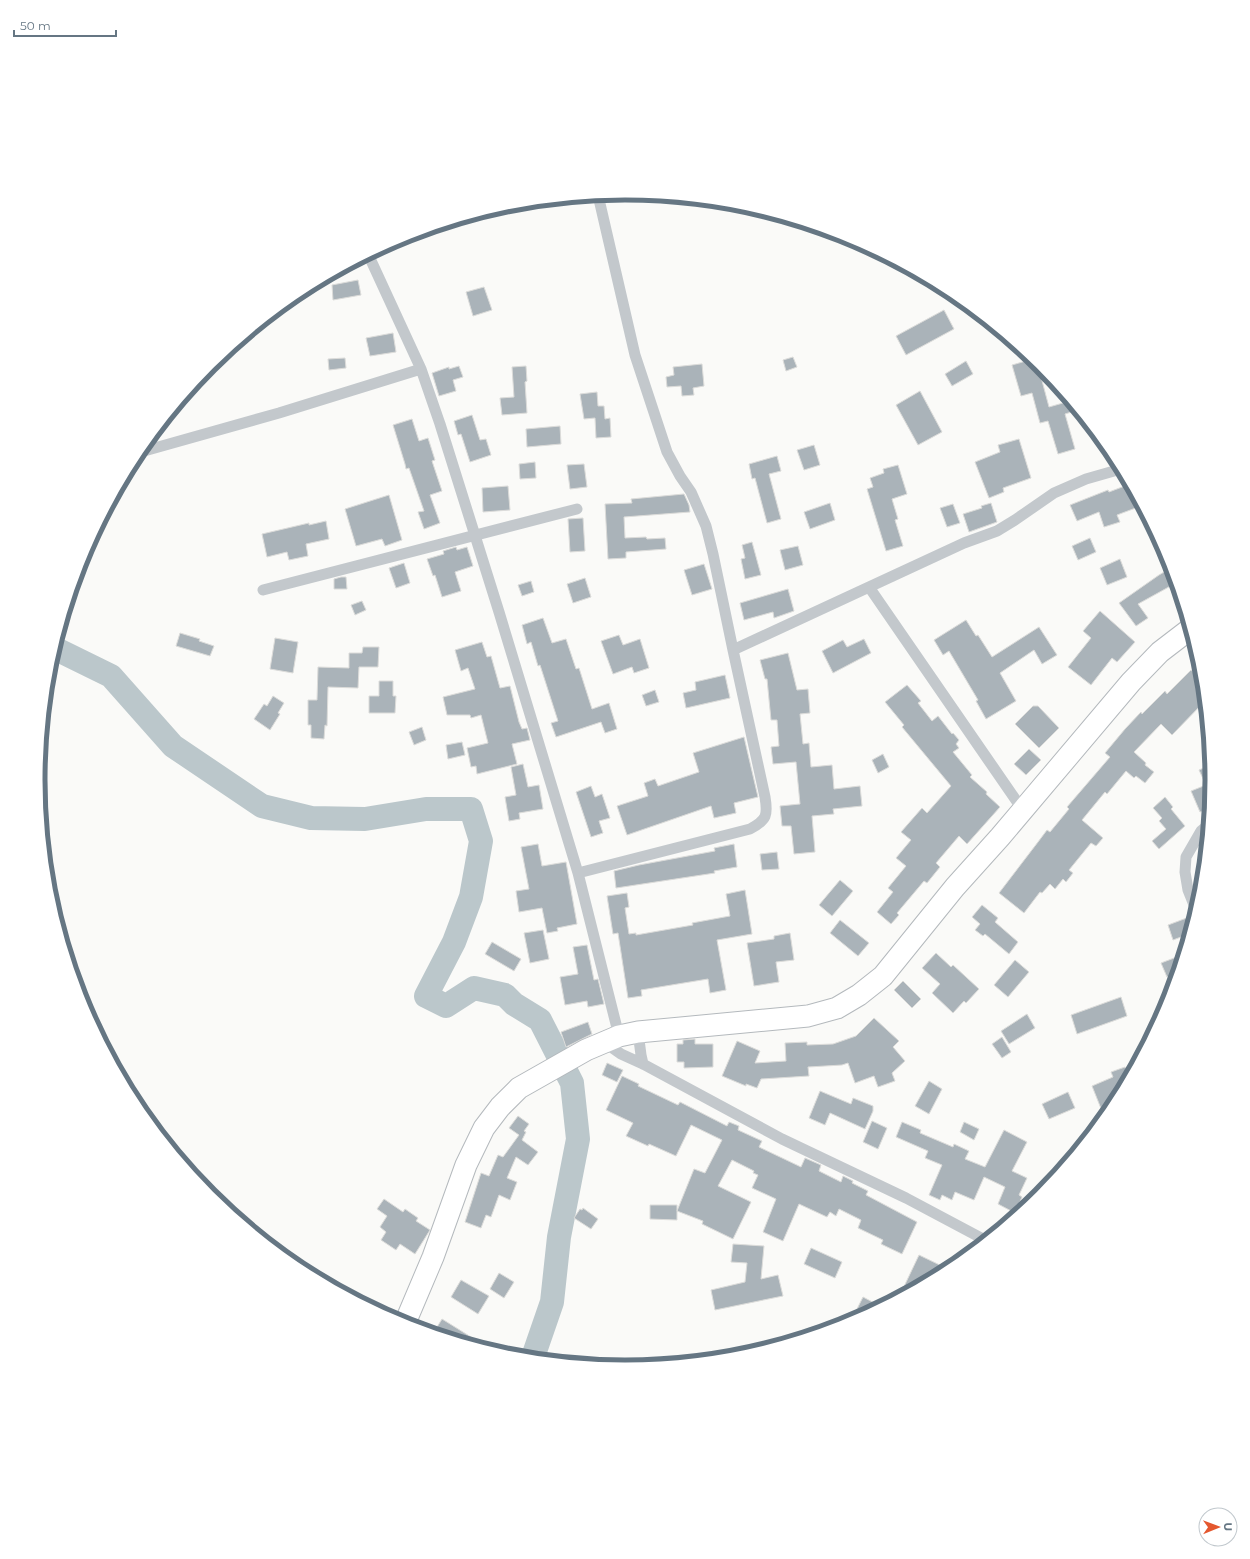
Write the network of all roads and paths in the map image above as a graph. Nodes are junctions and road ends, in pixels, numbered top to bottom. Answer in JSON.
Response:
{"nodes":[{"id":1,"x":599,"y":201,"type":"edge"},
{"id":2,"x":370,"y":258,"type":"edge"},
{"id":3,"x":421,"y":369,"type":"junction"},
{"id":4,"x":148,"y":450,"type":"edge"},
{"id":5,"x":1115,"y":471,"type":"edge"},
{"id":6,"x":577,"y":509,"type":"dead end"},
{"id":7,"x":474,"y":534,"type":"junction"},
{"id":8,"x":868,"y":586,"type":"junction"},
{"id":9,"x":263,"y":590,"type":"dead end"},
{"id":10,"x":1186,"y":632,"type":"edge"},
{"id":11,"x":732,"y":650,"type":"junction"},
{"id":12,"x":1022,"y":809,"type":"junction"},
{"id":13,"x":1203,"y":830,"type":"edge"},
{"id":14,"x":578,"y":873,"type":"junction"},
{"id":15,"x":1192,"y":900,"type":"edge"},
{"id":16,"x":620,"y":1036,"type":"junction"},
{"id":17,"x":643,"y":1064,"type":"junction"},
{"id":18,"x":981,"y":1238,"type":"edge"},
{"id":19,"x":408,"y":1317,"type":"edge"}],
"edges":[{"from":1,"to":11,"type":"street"},
{"from":2,"to":3,"type":"street"},
{"from":3,"to":4,"type":"street"},
{"from":3,"to":7,"type":"street"},
{"from":5,"to":8,"type":"street"},
{"from":6,"to":7,"type":"street"},
{"from":7,"to":9,"type":"street"},
{"from":7,"to":14,"type":"street"},
{"from":8,"to":11,"type":"street"},
{"from":8,"to":12,"type":"street"},
{"from":10,"to":12,"type":"highway"},
{"from":11,"to":14,"type":"street"},
{"from":12,"to":16,"type":"highway"},
{"from":13,"to":15,"type":"street"},
{"from":14,"to":16,"type":"street"},
{"from":16,"to":17,"type":"street"},
{"from":16,"to":17,"type":"street"},
{"from":16,"to":19,"type":"highway"},
{"from":17,"to":18,"type":"street"}]}
